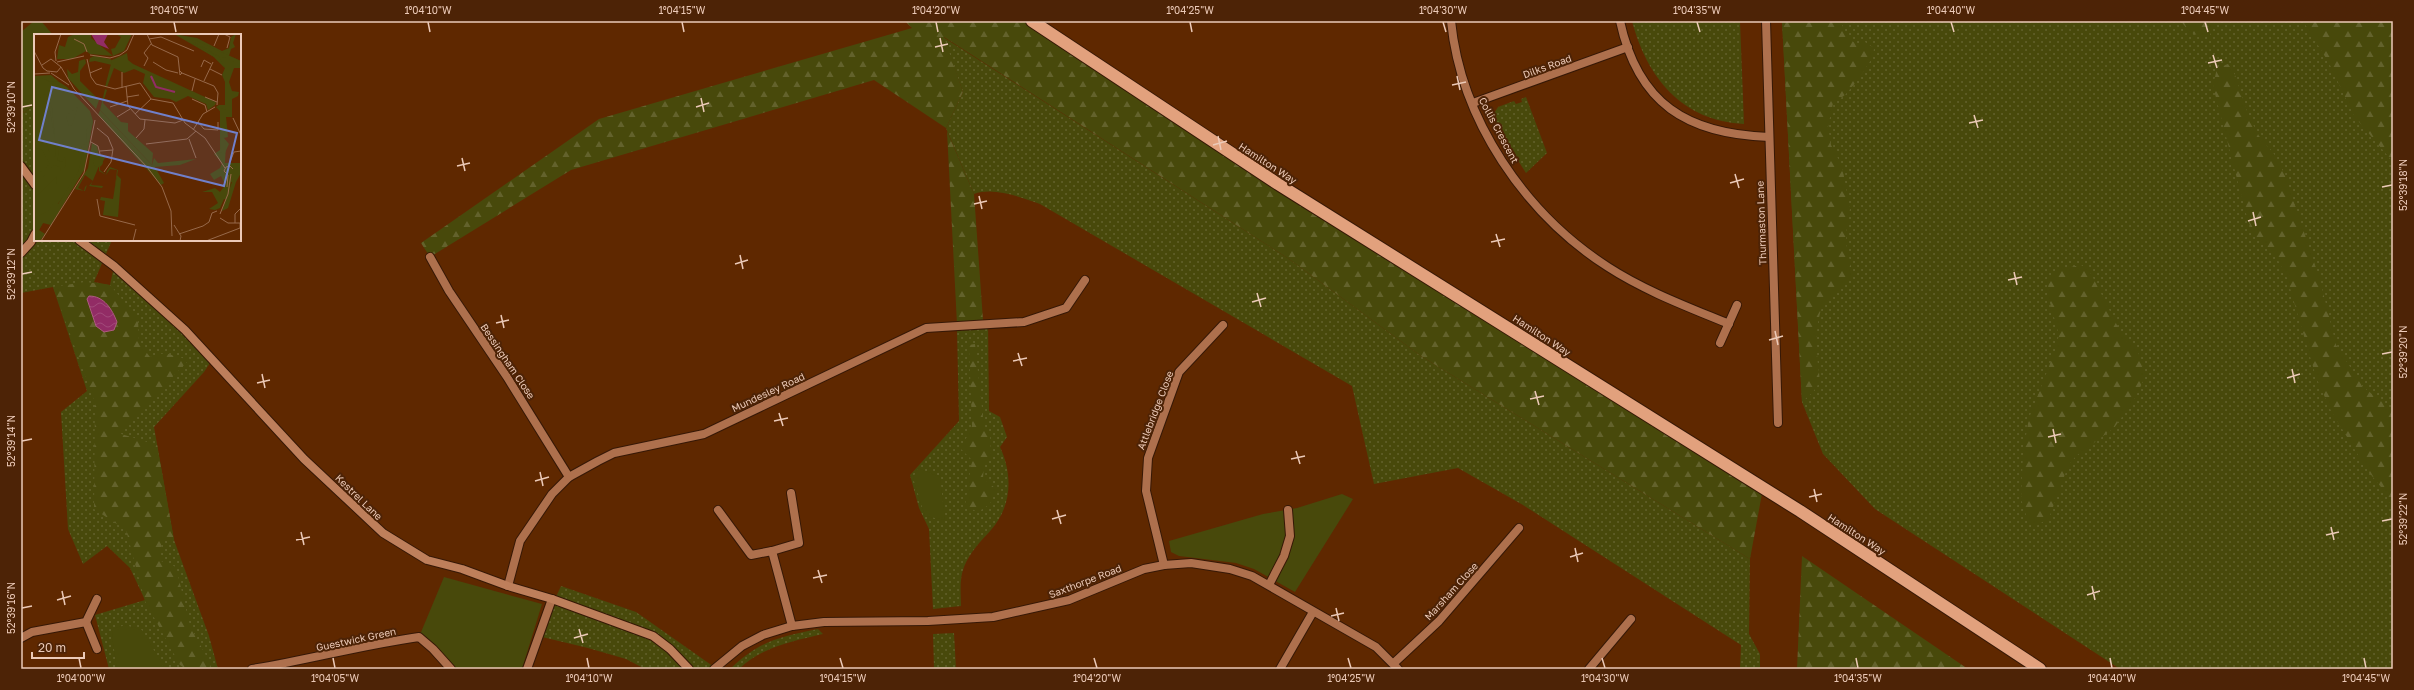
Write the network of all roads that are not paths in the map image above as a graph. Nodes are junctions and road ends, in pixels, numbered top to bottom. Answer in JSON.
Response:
{"nodes":[{"id":1,"x":1032,"y":21,"type":"edge"},
{"id":2,"x":1451,"y":21,"type":"edge"},
{"id":3,"x":1620,"y":21,"type":"edge"},
{"id":4,"x":1766,"y":21,"type":"edge"},
{"id":5,"x":1628,"y":47,"type":"junction"},
{"id":6,"x":1473,"y":103,"type":"junction"},
{"id":7,"x":1768,"y":137,"type":"junction"},
{"id":8,"x":21,"y":166,"type":"edge"},
{"id":9,"x":34,"y":184,"type":"edge"},
{"id":10,"x":34,"y":236,"type":"edge"},
{"id":11,"x":80,"y":241,"type":"edge"},
{"id":12,"x":21,"y":252,"type":"edge"},
{"id":13,"x":430,"y":257,"type":"dead end"},
{"id":14,"x":1085,"y":280,"type":"dead end"},
{"id":15,"x":1737,"y":305,"type":"dead end"},
{"id":16,"x":1728,"y":324,"type":"junction"},
{"id":17,"x":1223,"y":325,"type":"dead end"},
{"id":18,"x":1720,"y":343,"type":"dead end"},
{"id":19,"x":1778,"y":423,"type":"dead end"},
{"id":20,"x":569,"y":477,"type":"junction"},
{"id":21,"x":791,"y":493,"type":"dead end"},
{"id":22,"x":718,"y":510,"type":"dead end"},
{"id":23,"x":1288,"y":510,"type":"dead end"},
{"id":24,"x":1519,"y":528,"type":"dead end"},
{"id":25,"x":772,"y":551,"type":"junction"},
{"id":26,"x":1164,"y":565,"type":"junction"},
{"id":27,"x":1269,"y":585,"type":"junction"},
{"id":28,"x":508,"y":586,"type":"junction"},
{"id":29,"x":97,"y":599,"type":"dead end"},
{"id":30,"x":552,"y":599,"type":"junction"},
{"id":31,"x":1313,"y":612,"type":"junction"},
{"id":32,"x":1631,"y":619,"type":"dead end"},
{"id":33,"x":86,"y":622,"type":"junction"},
{"id":34,"x":792,"y":626,"type":"junction"},
{"id":35,"x":21,"y":638,"type":"edge"},
{"id":36,"x":97,"y":649,"type":"dead end"},
{"id":37,"x":1396,"y":666,"type":"edge"},
{"id":38,"x":252,"y":669,"type":"edge"},
{"id":39,"x":451,"y":669,"type":"edge"},
{"id":40,"x":526,"y":669,"type":"edge"},
{"id":41,"x":689,"y":669,"type":"edge"},
{"id":42,"x":714,"y":669,"type":"edge"},
{"id":43,"x":1280,"y":669,"type":"edge"},
{"id":44,"x":1589,"y":669,"type":"edge"},
{"id":45,"x":2040,"y":669,"type":"edge"}],
"edges":[{"from":1,"to":45,"type":"highway","name":"Hamilton Way"},
{"from":2,"to":6,"type":"street","name":"Collis Crescent"},
{"from":3,"to":5,"type":"street"},
{"from":4,"to":7,"type":"street","name":"Thurmaston Lane"},
{"from":5,"to":6,"type":"street","name":"Dilks Road"},
{"from":5,"to":7,"type":"street"},
{"from":6,"to":16,"type":"street","name":"Collis Crescent"},
{"from":7,"to":19,"type":"street","name":"Thurmaston Lane"},
{"from":8,"to":9,"type":"street"},
{"from":10,"to":12,"type":"street"},
{"from":11,"to":28,"type":"street","name":"Kestrel Lane"},
{"from":13,"to":20,"type":"street","name":"Bessingham Close"},
{"from":14,"to":20,"type":"street","name":"Mundesley Road"},
{"from":15,"to":16,"type":"street"},
{"from":16,"to":18,"type":"street"},
{"from":17,"to":26,"type":"street","name":"Attlebridge Close"},
{"from":20,"to":28,"type":"street","name":"Mundesley Road"},
{"from":21,"to":25,"type":"street"},
{"from":22,"to":25,"type":"street"},
{"from":23,"to":27,"type":"street"},
{"from":24,"to":37,"type":"street","name":"Marsham Close"},
{"from":25,"to":34,"type":"street"},
{"from":26,"to":27,"type":"street","name":"Saxthorpe Road"},
{"from":26,"to":34,"type":"street","name":"Saxthorpe Road"},
{"from":27,"to":31,"type":"street","name":"Saxthorpe Road"},
{"from":28,"to":30,"type":"street","name":"Kestrel Lane"},
{"from":29,"to":33,"type":"street"},
{"from":30,"to":40,"type":"street"},
{"from":30,"to":41,"type":"street","name":"Kestrel Lane"},
{"from":31,"to":37,"type":"street","name":"Saxthorpe Road"},
{"from":31,"to":43,"type":"street"},
{"from":32,"to":44,"type":"street"},
{"from":33,"to":35,"type":"street"},
{"from":33,"to":36,"type":"street"},
{"from":34,"to":42,"type":"street","name":"Saxthorpe Road"},
{"from":38,"to":39,"type":"street","name":"Guestwick Green"}]}
